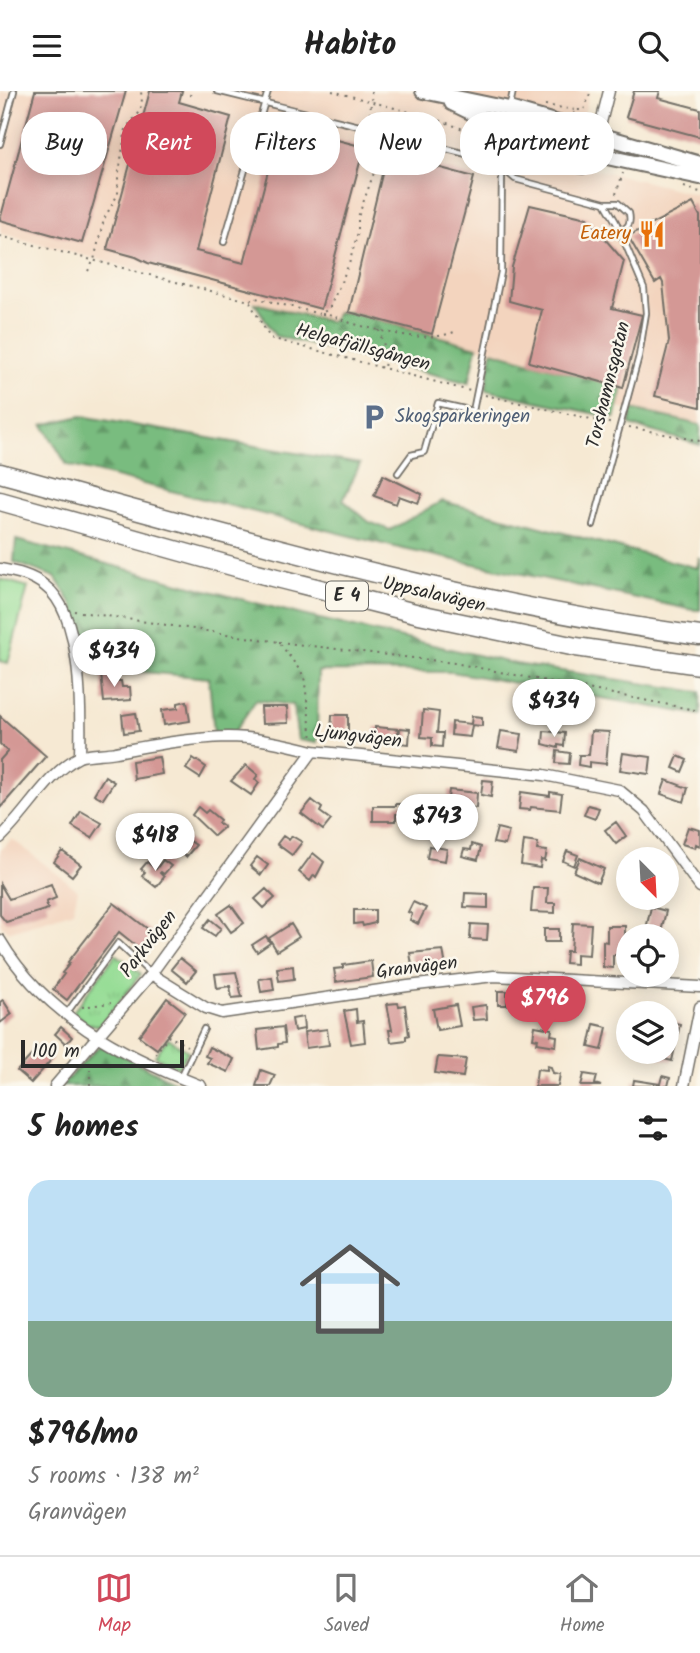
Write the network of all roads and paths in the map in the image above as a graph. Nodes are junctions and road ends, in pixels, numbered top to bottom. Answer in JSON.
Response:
{"nodes":[{"id":1,"x":13,"y":91,"type":"edge"},
{"id":2,"x":141,"y":91,"type":"edge"},
{"id":3,"x":191,"y":91,"type":"edge"},
{"id":4,"x":217,"y":91,"type":"edge"},
{"id":5,"x":268,"y":91,"type":"edge"},
{"id":6,"x":332,"y":91,"type":"edge"},
{"id":7,"x":372,"y":91,"type":"edge"},
{"id":8,"x":513,"y":91,"type":"edge"},
{"id":9,"x":609,"y":91,"type":"edge"},
{"id":10,"x":429,"y":93,"type":"edge"},
{"id":11,"x":190,"y":96,"type":"dead end"},
{"id":12,"x":265,"y":101,"type":"junction"},
{"id":13,"x":370,"y":101,"type":"junction"},
{"id":14,"x":509,"y":109,"type":"junction"},
{"id":15,"x":369,"y":112,"type":"edge"},
{"id":16,"x":463,"y":112,"type":"edge"},
{"id":17,"x":509,"y":112,"type":"edge"},
{"id":18,"x":520,"y":112,"type":"edge"},
{"id":19,"x":604,"y":112,"type":"edge"},
{"id":20,"x":354,"y":125,"type":"edge"},
{"id":21,"x":460,"y":129,"type":"edge"},
{"id":22,"x":614,"y":139,"type":"edge"},
{"id":23,"x":0,"y":144,"type":"edge"},
{"id":24,"x":614,"y":159,"type":"edge"},
{"id":25,"x":700,"y":164,"type":"edge"},
{"id":26,"x":623,"y":171,"type":"dead end"},
{"id":27,"x":373,"y":175,"type":"edge"},
{"id":28,"x":502,"y":175,"type":"edge"},
{"id":29,"x":510,"y":175,"type":"edge"},
{"id":30,"x":700,"y":177,"type":"edge"},
{"id":31,"x":617,"y":190,"type":"dead end"},
{"id":32,"x":605,"y":203,"type":"junction"},
{"id":33,"x":620,"y":231,"type":"junction"},
{"id":34,"x":0,"y":236,"type":"edge"},
{"id":35,"x":224,"y":242,"type":"dead end"},
{"id":36,"x":94,"y":260,"type":"junction"},
{"id":37,"x":88,"y":271,"type":"dead end"},
{"id":38,"x":250,"y":301,"type":"junction"},
{"id":39,"x":320,"y":314,"type":"junction"},
{"id":40,"x":379,"y":329,"type":"junction"},
{"id":41,"x":457,"y":331,"type":"dead end"},
{"id":42,"x":384,"y":368,"type":"junction"},
{"id":43,"x":476,"y":393,"type":"junction"},
{"id":44,"x":620,"y":426,"type":"junction"},
{"id":45,"x":700,"y":441,"type":"edge"},
{"id":46,"x":398,"y":473,"type":"dead end"},
{"id":47,"x":0,"y":474,"type":"edge"},
{"id":48,"x":0,"y":501,"type":"edge"},
{"id":49,"x":593,"y":525,"type":"dead end"},
{"id":50,"x":0,"y":569,"type":"edge"},
{"id":51,"x":64,"y":609,"type":"junction"},
{"id":52,"x":700,"y":636,"type":"edge"},
{"id":53,"x":279,"y":642,"type":"junction"},
{"id":54,"x":700,"y":665,"type":"edge"},
{"id":55,"x":700,"y":711,"type":"edge"},
{"id":56,"x":313,"y":751,"type":"junction"},
{"id":57,"x":80,"y":756,"type":"junction"},
{"id":58,"x":0,"y":838,"type":"edge"},
{"id":59,"x":700,"y":887,"type":"edge"},
{"id":60,"x":0,"y":940,"type":"edge"},
{"id":61,"x":151,"y":974,"type":"junction"},
{"id":62,"x":700,"y":987,"type":"edge"},
{"id":63,"x":126,"y":1001,"type":"junction"},
{"id":64,"x":700,"y":1007,"type":"edge"},
{"id":65,"x":68,"y":1012,"type":"junction"},
{"id":66,"x":204,"y":1029,"type":"dead end"},
{"id":67,"x":92,"y":1040,"type":"junction"},
{"id":68,"x":194,"y":1050,"type":"junction"},
{"id":69,"x":149,"y":1063,"type":"junction"},
{"id":70,"x":181,"y":1078,"type":"junction"},
{"id":71,"x":55,"y":1086,"type":"edge"},
{"id":72,"x":90,"y":1086,"type":"edge"},
{"id":73,"x":201,"y":1086,"type":"edge"},
{"id":74,"x":684,"y":1086,"type":"edge"}],
"edges":[{"from":1,"to":23,"type":"lane"},
{"from":2,"to":36,"type":"path"},
{"from":3,"to":11,"type":"path"},
{"from":4,"to":12,"type":"lane"},
{"from":5,"to":12,"type":"lane"},
{"from":6,"to":13,"type":"path"},
{"from":7,"to":13,"type":"path"},
{"from":8,"to":14,"type":"lane"},
{"from":9,"to":19,"type":"street"},
{"from":10,"to":14,"type":"street"},
{"from":10,"to":16,"type":"street"},
{"from":12,"to":20,"type":"lane"},
{"from":12,"to":35,"type":"lane"},
{"from":13,"to":15,"type":"path"},
{"from":13,"to":21,"type":"path"},
{"from":14,"to":17,"type":"lane"},
{"from":14,"to":18,"type":"street"},
{"from":22,"to":25,"type":"street"},
{"from":24,"to":30,"type":"street"},
{"from":26,"to":31,"type":"path"},
{"from":27,"to":39,"type":"path"},
{"from":28,"to":43,"type":"lane"},
{"from":29,"to":32,"type":"lane"},
{"from":32,"to":33,"type":"lane","name":"Torshamnsgatan"},
{"from":32,"to":33,"type":"lane"},
{"from":33,"to":44,"type":"lane","name":"Torshamnsgatan"},
{"from":34,"to":36,"type":"path"},
{"from":36,"to":37,"type":"path"},
{"from":36,"to":38,"type":"path"},
{"from":38,"to":39,"type":"path"},
{"from":38,"to":42,"type":"path","name":"Helgafjällsgången"},
{"from":39,"to":40,"type":"path"},
{"from":40,"to":41,"type":"path"},
{"from":40,"to":42,"type":"path"},
{"from":42,"to":43,"type":"path","name":"Helgafjällsgången"},
{"from":43,"to":44,"type":"path","name":"Helgafjällsgången"},
{"from":43,"to":46,"type":"lane"},
{"from":44,"to":45,"type":"path","name":"Helgafjällsgången"},
{"from":44,"to":49,"type":"lane","name":"Torshamnsgatan"},
{"from":47,"to":52,"type":"highway","name":"Uppsalavägen","number":"E 4"},
{"from":48,"to":54,"type":"highway","name":"Uppsalavägen","number":"E 4"},
{"from":50,"to":51,"type":"street"},
{"from":51,"to":53,"type":"path"},
{"from":51,"to":57,"type":"street"},
{"from":53,"to":55,"type":"path"},
{"from":53,"to":56,"type":"path"},
{"from":56,"to":57,"type":"street","name":"Ljungvägen"},
{"from":56,"to":59,"type":"street","name":"Ljungvägen"},
{"from":56,"to":61,"type":"street","name":"Parkvägen"},
{"from":57,"to":58,"type":"street"},
{"from":60,"to":65,"type":"street"},
{"from":61,"to":62,"type":"street","name":"Granvägen"},
{"from":61,"to":63,"type":"street","name":"Parkvägen"},
{"from":61,"to":65,"type":"lane"},
{"from":63,"to":65,"type":"path"},
{"from":63,"to":67,"type":"street","name":"Parkvägen"},
{"from":64,"to":74,"type":"street"},
{"from":65,"to":67,"type":"street"},
{"from":66,"to":68,"type":"lane"},
{"from":67,"to":69,"type":"street"},
{"from":67,"to":71,"type":"street","name":"Parkvägen"},
{"from":67,"to":72,"type":"path"},
{"from":68,"to":69,"type":"path"},
{"from":68,"to":70,"type":"lane"},
{"from":69,"to":70,"type":"street"},
{"from":70,"to":73,"type":"street"}]}
